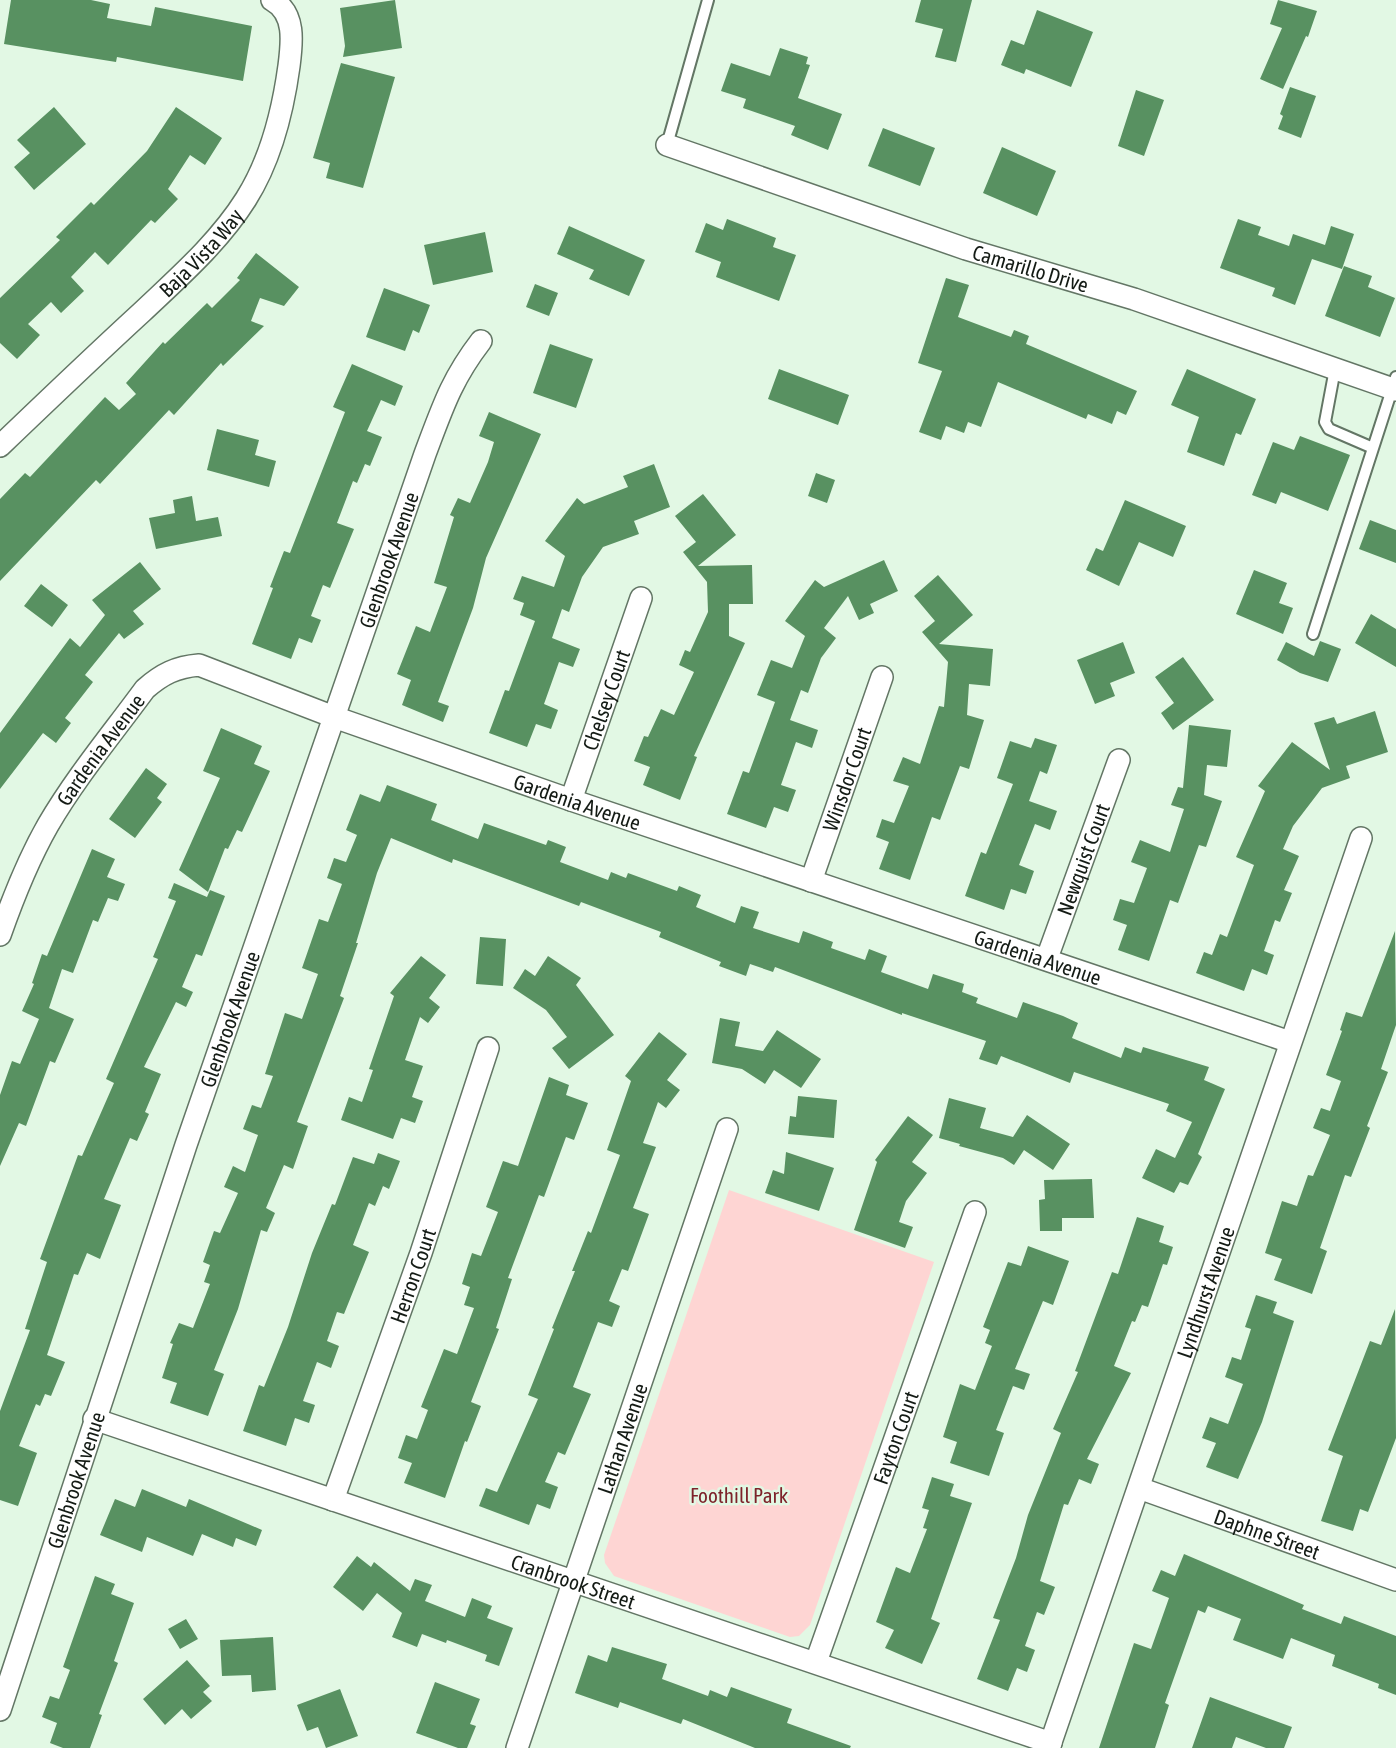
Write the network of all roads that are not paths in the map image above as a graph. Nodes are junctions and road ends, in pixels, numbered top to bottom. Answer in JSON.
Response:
{"nodes":[{"id":1,"x":708,"y":0,"type":"edge"},
{"id":2,"x":274,"y":1,"type":"edge"},
{"id":3,"x":667,"y":145,"type":"joint"},
{"id":4,"x":481,"y":341,"type":"dead end"},
{"id":5,"x":1335,"y":369,"type":"junction"},
{"id":6,"x":1395,"y":385,"type":"edge"},
{"id":7,"x":0,"y":446,"type":"edge"},
{"id":8,"x":1373,"y":448,"type":"junction"},
{"id":9,"x":641,"y":597,"type":"dead end"},
{"id":10,"x":1313,"y":634,"type":"dead end"},
{"id":11,"x":882,"y":677,"type":"dead end"},
{"id":12,"x":334,"y":717,"type":"junction"},
{"id":13,"x":1119,"y":760,"type":"dead end"},
{"id":14,"x":571,"y":800,"type":"junction"},
{"id":15,"x":1361,"y":838,"type":"dead end"},
{"id":16,"x":811,"y":881,"type":"junction"},
{"id":17,"x":1,"y":928,"type":"edge"},
{"id":18,"x":1047,"y":958,"type":"junction"},
{"id":19,"x":1290,"y":1042,"type":"junction"},
{"id":20,"x":488,"y":1048,"type":"dead end"},
{"id":21,"x":727,"y":1129,"type":"dead end"},
{"id":22,"x":975,"y":1212,"type":"dead end"},
{"id":23,"x":94,"y":1419,"type":"junction"},
{"id":24,"x":1139,"y":1488,"type":"junction"},
{"id":25,"x":333,"y":1500,"type":"junction"},
{"id":26,"x":1396,"y":1580,"type":"edge"},
{"id":27,"x":572,"y":1583,"type":"junction"},
{"id":28,"x":816,"y":1662,"type":"junction"},
{"id":29,"x":0,"y":1710,"type":"edge"},
{"id":30,"x":1050,"y":1746,"type":"edge"},
{"id":31,"x":517,"y":1748,"type":"edge"}],
"edges":[{"from":1,"to":3,"type":"lane"},
{"from":2,"to":7,"type":"street","name":"Baja Vista Way"},
{"from":3,"to":5,"type":"street","name":"Camarillo Drive"},
{"from":4,"to":12,"type":"street","name":"Glenbrook Avenue"},
{"from":5,"to":6,"type":"street","name":"Camarillo Drive"},
{"from":5,"to":8,"type":"lane"},
{"from":6,"to":8,"type":"lane"},
{"from":8,"to":10,"type":"lane"},
{"from":9,"to":14,"type":"street","name":"Chelsey Court"},
{"from":11,"to":16,"type":"street","name":"Winsdor Court"},
{"from":12,"to":14,"type":"street","name":"Gardenia Avenue"},
{"from":12,"to":17,"type":"street","name":"Gardenia Avenue"},
{"from":12,"to":23,"type":"street","name":"Glenbrook Avenue"},
{"from":13,"to":18,"type":"street","name":"Newquist Court"},
{"from":14,"to":16,"type":"street","name":"Gardenia Avenue"},
{"from":15,"to":19,"type":"street","name":"Lyndhurst Avenue"},
{"from":16,"to":18,"type":"street","name":"Gardenia Avenue"},
{"from":18,"to":19,"type":"street","name":"Gardenia Avenue"},
{"from":19,"to":24,"type":"street","name":"Lyndhurst Avenue"},
{"from":20,"to":25,"type":"street","name":"Herron Court"},
{"from":21,"to":27,"type":"street","name":"Lathan Avenue"},
{"from":22,"to":28,"type":"street","name":"Fayton Court"},
{"from":23,"to":25,"type":"street","name":"Cranbrook Street"},
{"from":23,"to":29,"type":"street","name":"Glenbrook Avenue"},
{"from":24,"to":26,"type":"street","name":"Daphne Street"},
{"from":24,"to":30,"type":"street","name":"Lyndhurst Avenue"},
{"from":25,"to":27,"type":"street","name":"Cranbrook Street"},
{"from":27,"to":28,"type":"street","name":"Cranbrook Street"},
{"from":27,"to":31,"type":"street","name":"Lathan Avenue"},
{"from":28,"to":30,"type":"street","name":"Cranbrook Street"}]}
